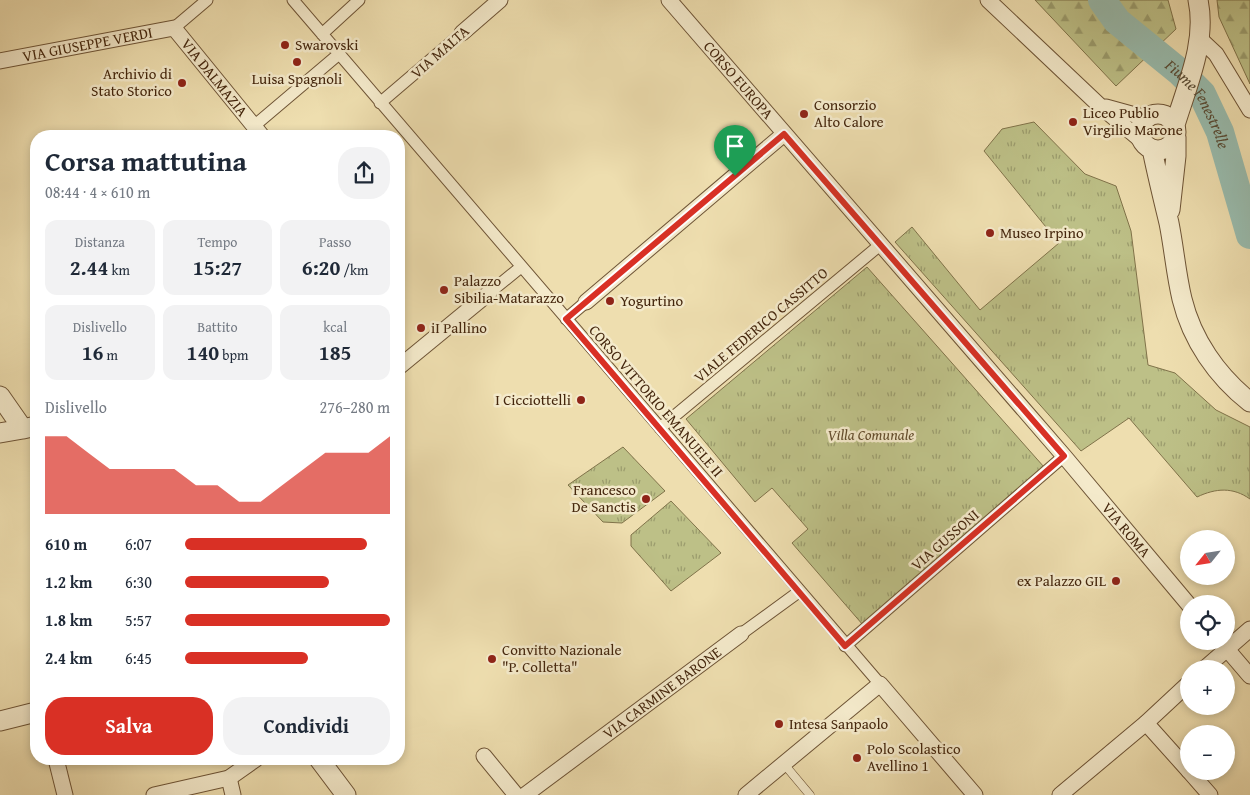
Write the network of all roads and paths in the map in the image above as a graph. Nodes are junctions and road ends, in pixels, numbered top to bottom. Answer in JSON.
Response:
{"nodes":[{"id":1,"x":207,"y":0,"type":"edge"},
{"id":2,"x":293,"y":0,"type":"edge"},
{"id":3,"x":359,"y":0,"type":"edge"},
{"id":4,"x":500,"y":0,"type":"edge"},
{"id":5,"x":669,"y":0,"type":"edge"},
{"id":6,"x":988,"y":0,"type":"edge"},
{"id":7,"x":1198,"y":0,"type":"edge"},
{"id":8,"x":174,"y":28,"type":"junction"},
{"id":9,"x":462,"y":33,"type":"joint"},
{"id":10,"x":322,"y":34,"type":"junction"},
{"id":11,"x":1199,"y":45,"type":"junction"},
{"id":12,"x":339,"y":54,"type":"junction"},
{"id":13,"x":1,"y":62,"type":"edge"},
{"id":14,"x":1186,"y":90,"type":"junction"},
{"id":15,"x":380,"y":103,"type":"junction"},
{"id":16,"x":1100,"y":106,"type":"junction"},
{"id":17,"x":1250,"y":110,"type":"edge"},
{"id":18,"x":1151,"y":116,"type":"junction"},
{"id":19,"x":257,"y":130,"type":"edge"},
{"id":20,"x":259,"y":130,"type":"edge"},
{"id":21,"x":403,"y":130,"type":"edge"},
{"id":22,"x":1176,"y":131,"type":"junction"},
{"id":23,"x":405,"y":132,"type":"edge"},
{"id":24,"x":784,"y":134,"type":"junction"},
{"id":25,"x":1147,"y":145,"type":"junction"},
{"id":26,"x":1169,"y":224,"type":"junction"},
{"id":27,"x":880,"y":245,"type":"junction"},
{"id":28,"x":521,"y":267,"type":"junction"},
{"id":29,"x":489,"y":293,"type":"joint"},
{"id":30,"x":586,"y":302,"type":"joint"},
{"id":31,"x":566,"y":319,"type":"junction"},
{"id":32,"x":405,"y":362,"type":"edge"},
{"id":33,"x":0,"y":396,"type":"edge"},
{"id":34,"x":1250,"y":402,"type":"edge"},
{"id":35,"x":30,"y":427,"type":"edge"},
{"id":36,"x":660,"y":428,"type":"junction"},
{"id":37,"x":0,"y":433,"type":"edge"},
{"id":38,"x":1064,"y":456,"type":"junction"},
{"id":39,"x":800,"y":591,"type":"junction"},
{"id":40,"x":1181,"y":595,"type":"edge"},
{"id":41,"x":1250,"y":629,"type":"edge"},
{"id":42,"x":741,"y":634,"type":"joint"},
{"id":43,"x":1235,"y":638,"type":"edge"},
{"id":44,"x":845,"y":646,"type":"junction"},
{"id":45,"x":1219,"y":650,"type":"edge"},
{"id":46,"x":1227,"y":650,"type":"edge"},
{"id":47,"x":1211,"y":660,"type":"edge"},
{"id":48,"x":1250,"y":676,"type":"edge"},
{"id":49,"x":880,"y":684,"type":"junction"},
{"id":50,"x":1180,"y":691,"type":"edge"},
{"id":51,"x":30,"y":713,"type":"edge"},
{"id":52,"x":4,"y":716,"type":"edge"},
{"id":53,"x":1146,"y":723,"type":"junction"},
{"id":54,"x":484,"y":756,"type":"dead end"},
{"id":55,"x":1180,"y":761,"type":"edge"},
{"id":56,"x":784,"y":764,"type":"junction"},
{"id":57,"x":58,"y":765,"type":"edge"},
{"id":58,"x":247,"y":765,"type":"edge"},
{"id":59,"x":324,"y":765,"type":"edge"},
{"id":60,"x":229,"y":778,"type":"junction"},
{"id":61,"x":1197,"y":780,"type":"edge"},
{"id":62,"x":65,"y":795,"type":"edge"},
{"id":63,"x":154,"y":795,"type":"edge"},
{"id":64,"x":233,"y":795,"type":"edge"},
{"id":65,"x":346,"y":795,"type":"edge"},
{"id":66,"x":516,"y":795,"type":"edge"},
{"id":67,"x":525,"y":795,"type":"edge"},
{"id":68,"x":746,"y":795,"type":"edge"},
{"id":69,"x":810,"y":795,"type":"edge"},
{"id":70,"x":975,"y":795,"type":"edge"},
{"id":71,"x":1060,"y":795,"type":"edge"},
{"id":72,"x":1210,"y":795,"type":"edge"}],
"edges":[{"from":1,"to":8,"type":"street"},
{"from":2,"to":10,"type":"street","name":"CORSO VITTORIO EMANUELE II"},
{"from":3,"to":10,"type":"street"},
{"from":4,"to":9,"type":"street","name":"VIA MALTA"},
{"from":5,"to":24,"type":"street","name":"CORSO EUROPA"},
{"from":6,"to":16,"type":"street"},
{"from":7,"to":11,"type":"street"},
{"from":8,"to":13,"type":"street","name":"VIA GIUSEPPE VERDI"},
{"from":8,"to":19,"type":"street","name":"VIA DALMAZIA"},
{"from":9,"to":15,"type":"street","name":"VIA MALTA"},
{"from":10,"to":12,"type":"street","name":"CORSO VITTORIO EMANUELE II"},
{"from":11,"to":14,"type":"street"},
{"from":11,"to":17,"type":"street"},
{"from":12,"to":15,"type":"street","name":"CORSO VITTORIO EMANUELE II"},
{"from":12,"to":20,"type":"street","name":"VIA DALMAZIA"},
{"from":14,"to":18,"type":"street"},
{"from":14,"to":22,"type":"street"},
{"from":15,"to":21,"type":"street","name":"CORSO VITTORIO EMANUELE II"},
{"from":16,"to":18,"type":"street"},
{"from":16,"to":25,"type":"street"},
{"from":18,"to":22,"type":"street"},
{"from":18,"to":25,"type":"street"},
{"from":22,"to":25,"type":"street"},
{"from":22,"to":26,"type":"street"},
{"from":23,"to":28,"type":"street","name":"CORSO VITTORIO EMANUELE II"},
{"from":24,"to":27,"type":"street","name":"CORSO EUROPA"},
{"from":24,"to":30,"type":"street"},
{"from":25,"to":26,"type":"street"},
{"from":26,"to":34,"type":"street"},
{"from":27,"to":36,"type":"street","name":"VIALE FEDERICO CASSITTO"},
{"from":27,"to":38,"type":"street","name":"CORSO EUROPA"},
{"from":28,"to":29,"type":"street"},
{"from":28,"to":31,"type":"street","name":"CORSO VITTORIO EMANUELE II"},
{"from":29,"to":32,"type":"street"},
{"from":30,"to":31,"type":"street"},
{"from":31,"to":36,"type":"street","name":"CORSO VITTORIO EMANUELE II"},
{"from":33,"to":35,"type":"street"},
{"from":35,"to":37,"type":"street"},
{"from":36,"to":39,"type":"street","name":"CORSO VITTORIO EMANUELE II"},
{"from":38,"to":40,"type":"street","name":"VIA ROMA"},
{"from":38,"to":44,"type":"street","name":"VIA GUSSONI"},
{"from":39,"to":42,"type":"street","name":"VIA CARMINE BARONE"},
{"from":39,"to":44,"type":"street","name":"CORSO VITTORIO EMANUELE II"},
{"from":41,"to":43,"type":"street"},
{"from":42,"to":67,"type":"street","name":"VIA CARMINE BARONE"},
{"from":44,"to":49,"type":"street","name":"CORSO VITTORIO EMANUELE II"},
{"from":45,"to":47,"type":"street"},
{"from":46,"to":48,"type":"street"},
{"from":49,"to":56,"type":"street"},
{"from":49,"to":70,"type":"street"},
{"from":50,"to":53,"type":"street"},
{"from":51,"to":52,"type":"street"},
{"from":53,"to":55,"type":"street"},
{"from":53,"to":71,"type":"street"},
{"from":54,"to":66,"type":"street"},
{"from":56,"to":68,"type":"street"},
{"from":56,"to":69,"type":"lane"},
{"from":57,"to":62,"type":"street"},
{"from":58,"to":60,"type":"street"},
{"from":59,"to":65,"type":"street"},
{"from":60,"to":63,"type":"street"},
{"from":60,"to":64,"type":"street"},
{"from":61,"to":72,"type":"street"}]}
